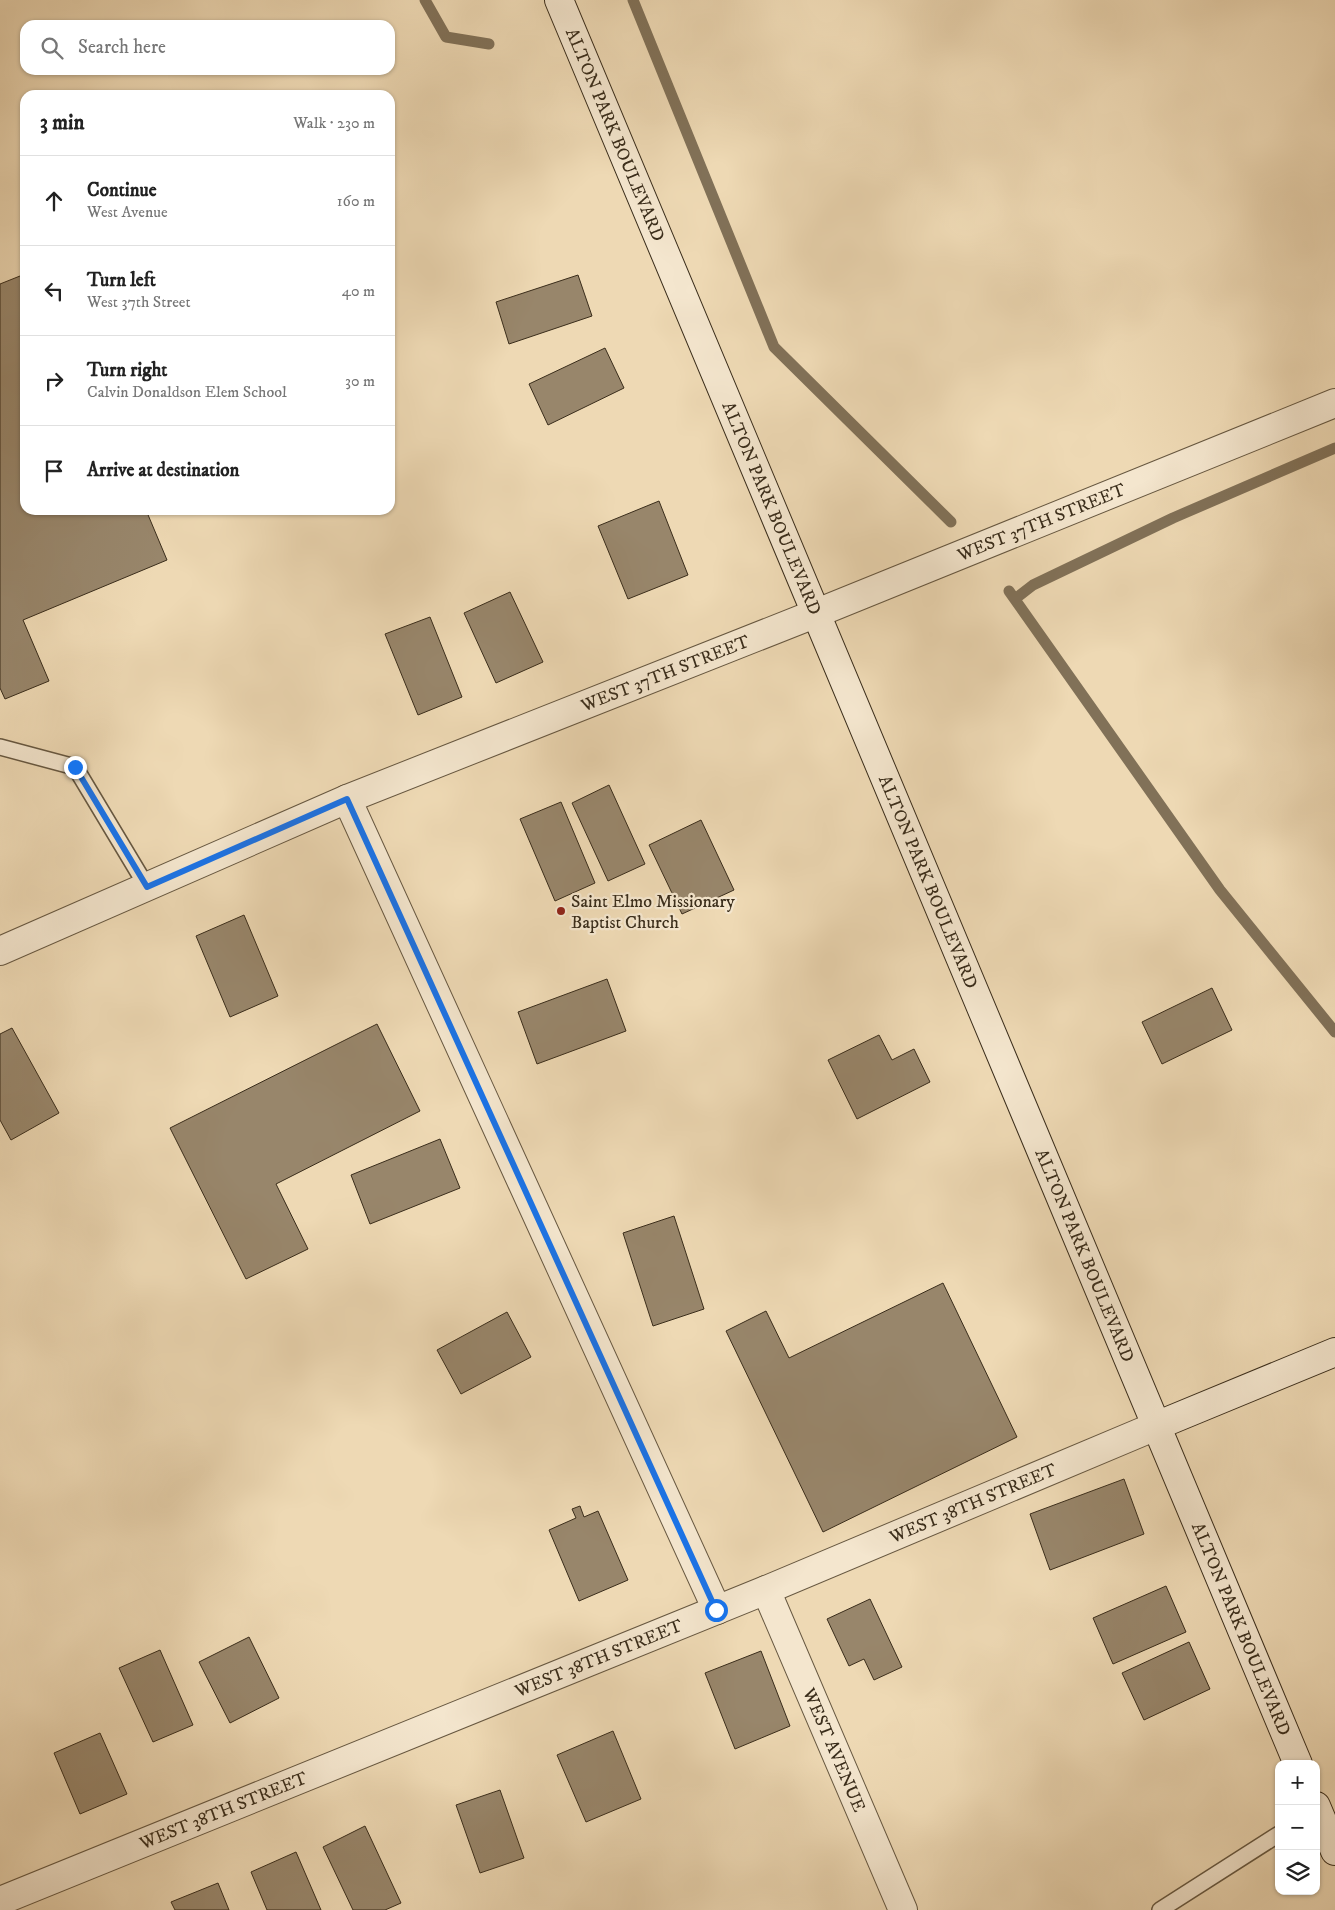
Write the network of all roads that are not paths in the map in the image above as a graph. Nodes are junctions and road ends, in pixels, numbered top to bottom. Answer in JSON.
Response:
{"nodes":[{"id":1,"x":559,"y":0,"type":"edge"},
{"id":2,"x":1335,"y":403,"type":"edge"},
{"id":3,"x":817,"y":613,"type":"junction"},
{"id":4,"x":0,"y":747,"type":"edge"},
{"id":5,"x":347,"y":799,"type":"junction"},
{"id":6,"x":147,"y":887,"type":"junction"},
{"id":7,"x":0,"y":951,"type":"edge"},
{"id":8,"x":1335,"y":1352,"type":"edge"},
{"id":9,"x":1156,"y":1426,"type":"junction"},
{"id":10,"x":766,"y":1590,"type":"junction"},
{"id":11,"x":716,"y":1610,"type":"junction"},
{"id":12,"x":1296,"y":1760,"type":"edge"},
{"id":13,"x":1320,"y":1816,"type":"edge"},
{"id":14,"x":1275,"y":1837,"type":"edge"},
{"id":15,"x":1335,"y":1851,"type":"edge"},
{"id":16,"x":0,"y":1901,"type":"edge"},
{"id":17,"x":903,"y":1910,"type":"edge"},
{"id":18,"x":1160,"y":1910,"type":"edge"}],
"edges":[{"from":1,"to":3,"type":"street","name":"ALTON PARK BOULEVARD"},
{"from":2,"to":3,"type":"street","name":"WEST 37TH STREET"},
{"from":3,"to":5,"type":"street","name":"WEST 37TH STREET"},
{"from":3,"to":9,"type":"street","name":"ALTON PARK BOULEVARD"},
{"from":4,"to":6,"type":"lane"},
{"from":5,"to":6,"type":"street","name":"WEST 37TH STREET"},
{"from":5,"to":11,"type":"street"},
{"from":6,"to":7,"type":"street","name":"WEST 37TH STREET"},
{"from":8,"to":9,"type":"street","name":"WEST 38TH STREET"},
{"from":9,"to":10,"type":"street","name":"WEST 38TH STREET"},
{"from":9,"to":12,"type":"street","name":"ALTON PARK BOULEVARD"},
{"from":10,"to":11,"type":"street","name":"WEST 38TH STREET"},
{"from":10,"to":17,"type":"street","name":"WEST AVENUE"},
{"from":11,"to":16,"type":"street","name":"WEST 38TH STREET"},
{"from":13,"to":15,"type":"street"},
{"from":14,"to":18,"type":"lane"}]}
